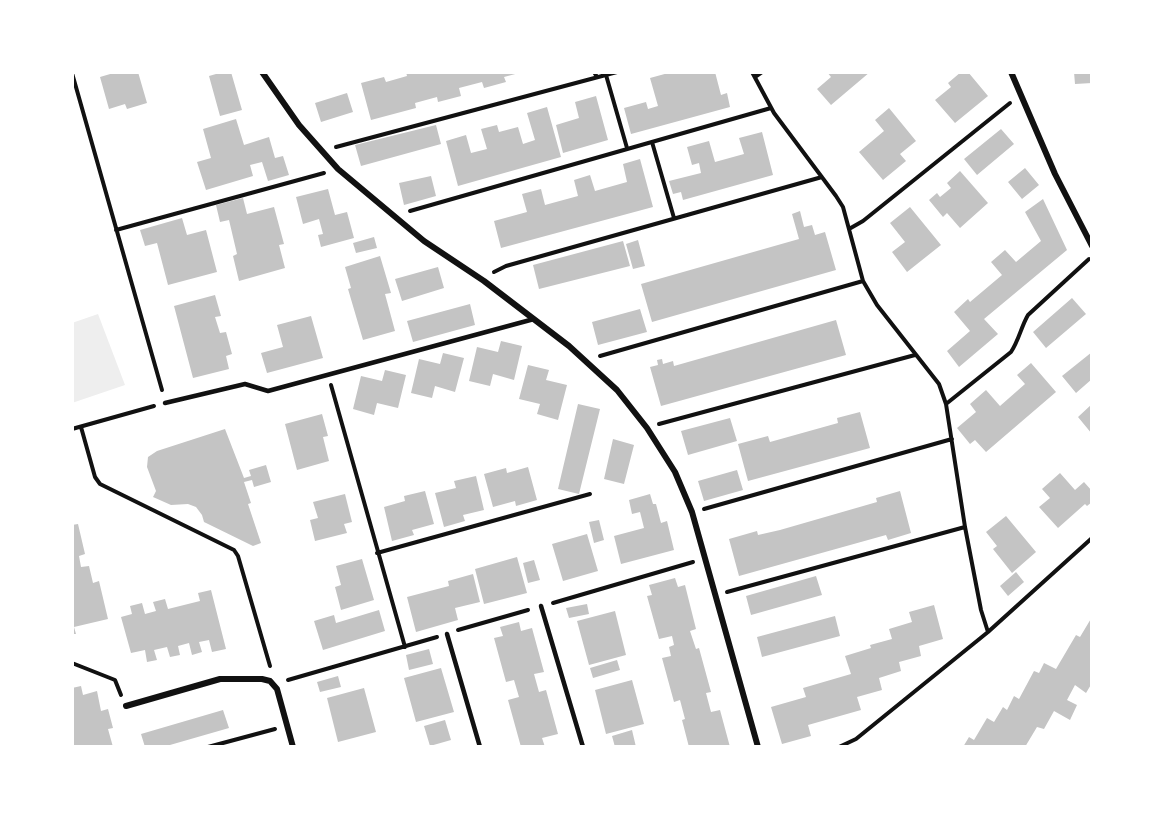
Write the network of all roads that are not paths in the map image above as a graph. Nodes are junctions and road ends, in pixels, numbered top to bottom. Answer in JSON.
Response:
{"nodes":[{"id":1,"x":262,"y":72,"type":"edge"},
{"id":2,"x":1011,"y":72,"type":"edge"},
{"id":3,"x":1090,"y":239,"type":"edge"},
{"id":4,"x":1092,"y":246,"type":"edge"},
{"id":5,"x":534,"y":319,"type":"junction"},
{"id":6,"x":165,"y":403,"type":"road end"},
{"id":7,"x":541,"y":606,"type":"dead end"},
{"id":8,"x":447,"y":634,"type":"dead end"},
{"id":9,"x":126,"y":706,"type":"road end"},
{"id":10,"x":293,"y":747,"type":"edge"},
{"id":11,"x":480,"y":747,"type":"edge"},
{"id":12,"x":583,"y":747,"type":"edge"},
{"id":13,"x":758,"y":747,"type":"edge"}],
"edges":[{"from":1,"to":5,"type":"street"},
{"from":2,"to":3,"type":"street"},
{"from":3,"to":4,"type":"street"},
{"from":5,"to":6,"type":"lane"},
{"from":5,"to":13,"type":"street"},
{"from":7,"to":12,"type":"lane"},
{"from":8,"to":11,"type":"lane"},
{"from":9,"to":10,"type":"street"}]}
